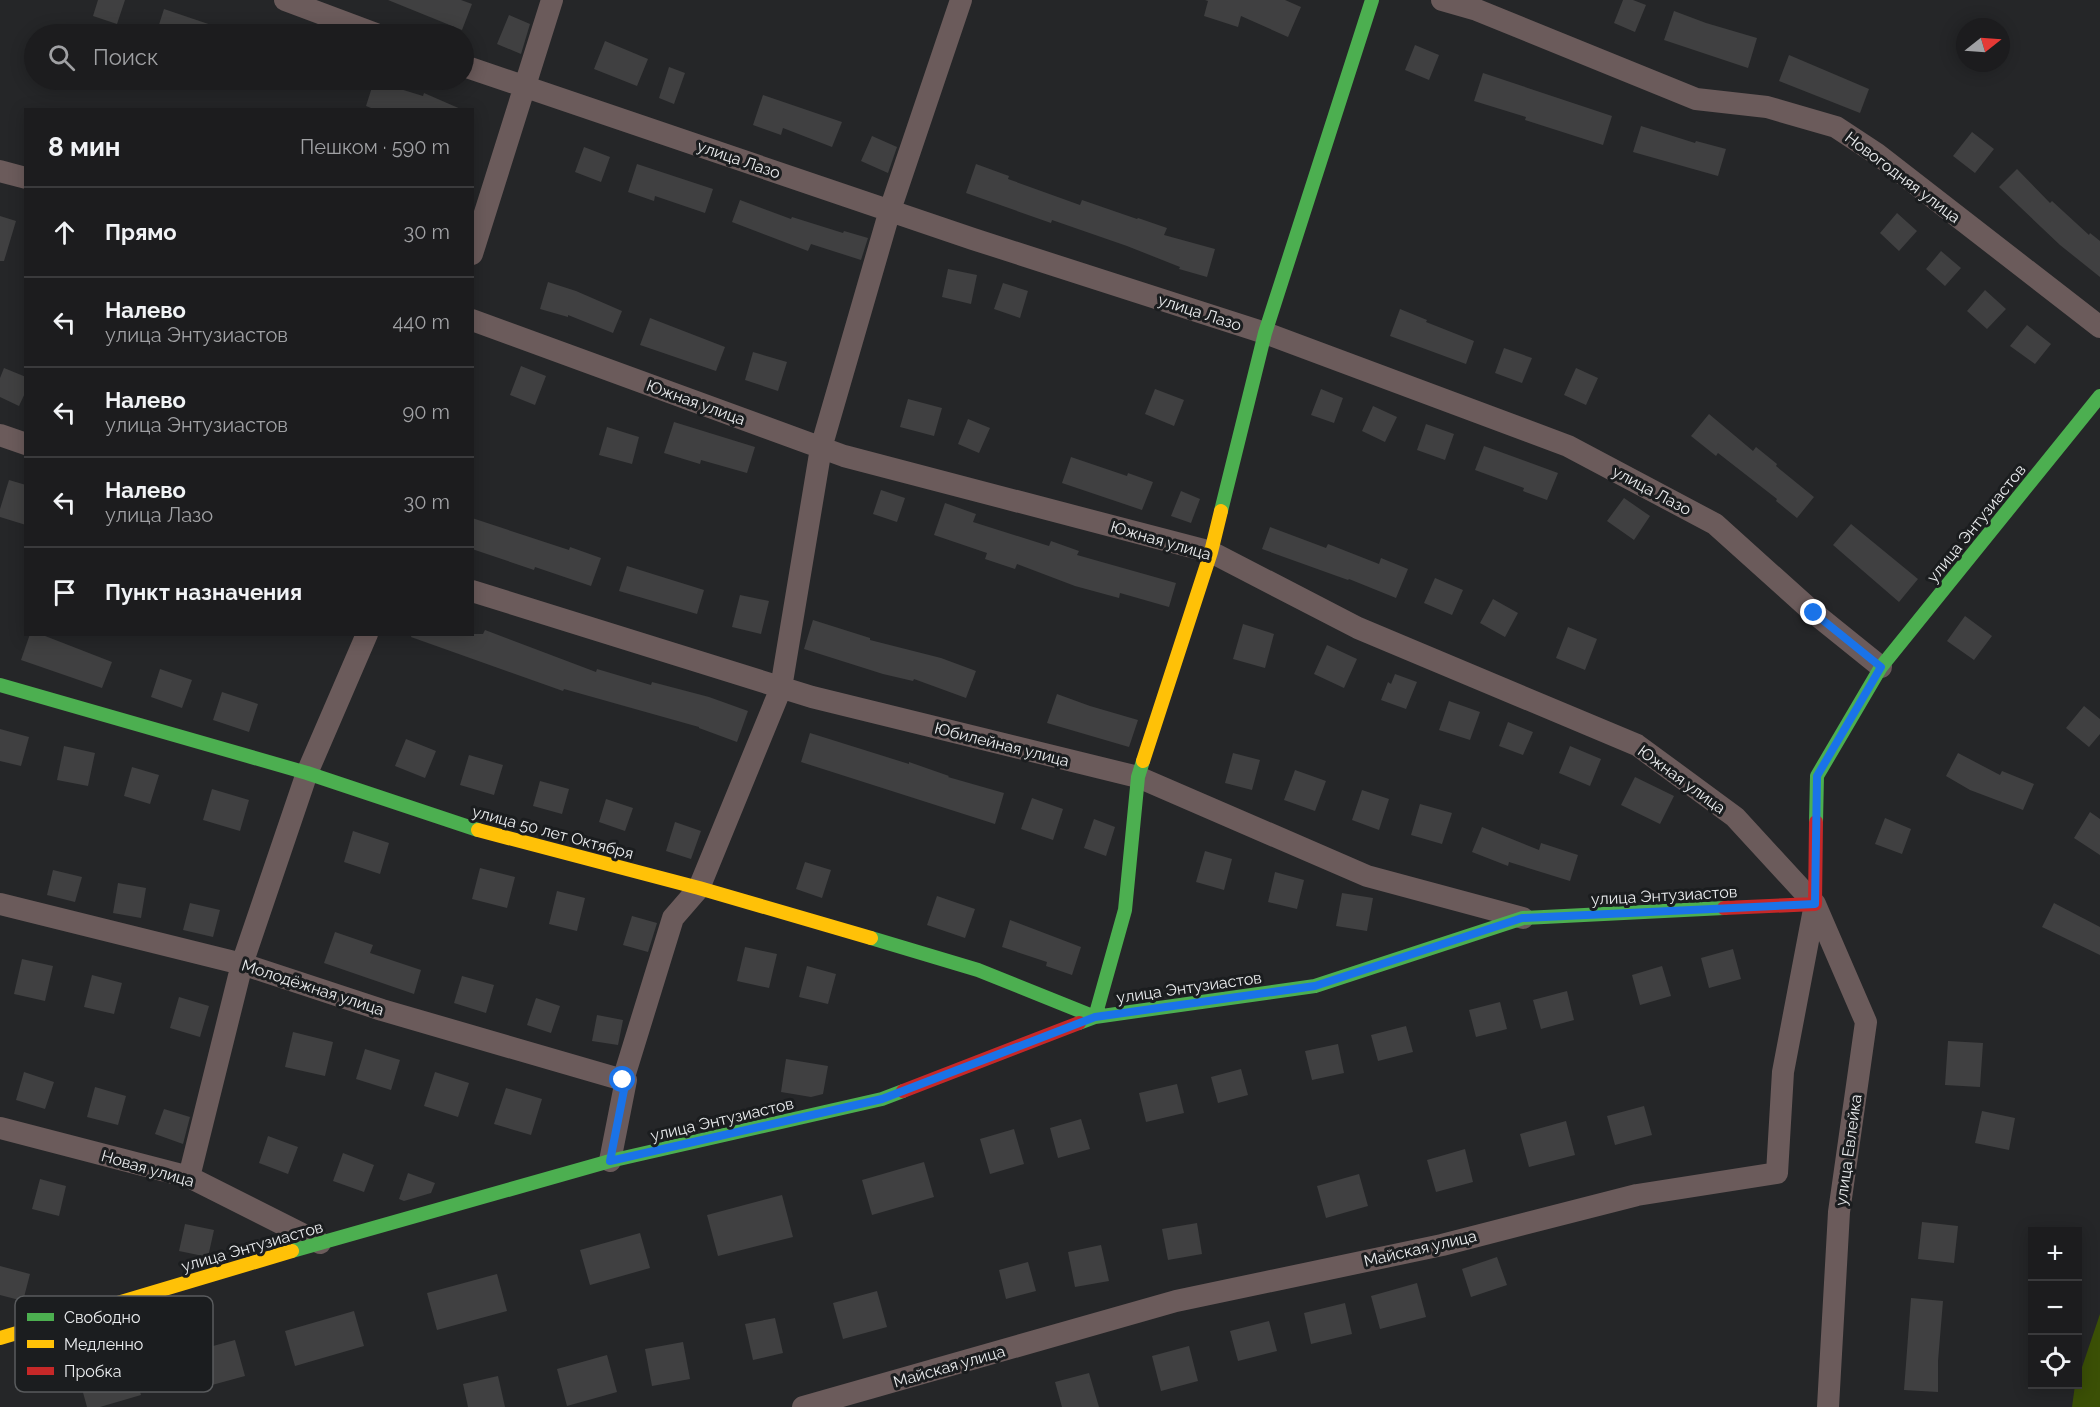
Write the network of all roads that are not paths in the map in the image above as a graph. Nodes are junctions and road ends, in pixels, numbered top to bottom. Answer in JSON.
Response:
{"nodes":[{"id":1,"x":285,"y":0,"type":"edge"},
{"id":2,"x":552,"y":0,"type":"edge"},
{"id":3,"x":961,"y":0,"type":"edge"},
{"id":4,"x":1372,"y":0,"type":"edge"},
{"id":5,"x":1442,"y":0,"type":"edge"},
{"id":6,"x":349,"y":24,"type":"edge"},
{"id":7,"x":474,"y":69,"type":"edge"},
{"id":8,"x":524,"y":85,"type":"junction"},
{"id":9,"x":0,"y":171,"type":"edge"},
{"id":10,"x":24,"y":177,"type":"edge"},
{"id":11,"x":890,"y":210,"type":"junction"},
{"id":12,"x":474,"y":248,"type":"edge"},
{"id":13,"x":474,"y":321,"type":"edge"},
{"id":14,"x":2100,"y":327,"type":"edge"},
{"id":15,"x":1265,"y":333,"type":"junction"},
{"id":16,"x":2100,"y":396,"type":"edge"},
{"id":17,"x":0,"y":435,"type":"edge"},
{"id":18,"x":24,"y":443,"type":"edge"},
{"id":19,"x":821,"y":448,"type":"junction"},
{"id":20,"x":1211,"y":552,"type":"junction"},
{"id":21,"x":474,"y":592,"type":"edge"},
{"id":22,"x":366,"y":636,"type":"edge"},
{"id":23,"x":1881,"y":667,"type":"junction"},
{"id":24,"x":0,"y":685,"type":"edge"},
{"id":25,"x":781,"y":688,"type":"junction"},
{"id":26,"x":308,"y":773,"type":"junction"},
{"id":27,"x":1138,"y":777,"type":"junction"},
{"id":28,"x":699,"y":888,"type":"junction"},
{"id":29,"x":0,"y":904,"type":"edge"},
{"id":30,"x":1815,"y":904,"type":"junction"},
{"id":31,"x":1522,"y":918,"type":"junction"},
{"id":32,"x":242,"y":963,"type":"junction"},
{"id":33,"x":1095,"y":1017,"type":"junction"},
{"id":34,"x":623,"y":1080,"type":"junction"},
{"id":35,"x":0,"y":1128,"type":"edge"},
{"id":36,"x":610,"y":1161,"type":"junction"},
{"id":37,"x":189,"y":1177,"type":"junction"},
{"id":38,"x":320,"y":1243,"type":"junction"},
{"id":39,"x":141,"y":1296,"type":"edge"},
{"id":40,"x":15,"y":1334,"type":"edge"},
{"id":41,"x":0,"y":1338,"type":"edge"},
{"id":42,"x":803,"y":1407,"type":"edge"},
{"id":43,"x":1828,"y":1407,"type":"edge"}],
"edges":[{"from":1,"to":6,"type":"street"},
{"from":2,"to":8,"type":"street"},
{"from":3,"to":11,"type":"street"},
{"from":4,"to":15,"type":"street"},
{"from":5,"to":14,"type":"street","name":"Новогодняя улица"},
{"from":7,"to":8,"type":"street","name":"улица Лазо"},
{"from":8,"to":11,"type":"street","name":"улица Лазо"},
{"from":8,"to":12,"type":"street"},
{"from":9,"to":10,"type":"street"},
{"from":11,"to":15,"type":"street","name":"улица Лазо"},
{"from":11,"to":19,"type":"street"},
{"from":13,"to":19,"type":"street","name":"Южная улица"},
{"from":15,"to":20,"type":"street"},
{"from":15,"to":23,"type":"street","name":"улица Лазо"},
{"from":16,"to":23,"type":"street","name":"улица Энтузиастов"},
{"from":17,"to":18,"type":"street"},
{"from":19,"to":20,"type":"street","name":"Южная улица"},
{"from":19,"to":25,"type":"street"},
{"from":20,"to":27,"type":"street"},
{"from":20,"to":30,"type":"street","name":"Южная улица"},
{"from":21,"to":25,"type":"street","name":"Юбилейная улица"},
{"from":22,"to":26,"type":"street"},
{"from":23,"to":30,"type":"street","name":"улица Энтузиастов"},
{"from":24,"to":26,"type":"street","name":"улица 50 лет Октября"},
{"from":25,"to":27,"type":"street","name":"Юбилейная улица"},
{"from":25,"to":28,"type":"street"},
{"from":26,"to":28,"type":"street","name":"улица 50 лет Октября"},
{"from":26,"to":32,"type":"street"},
{"from":27,"to":31,"type":"street","name":"Юбилейная улица"},
{"from":27,"to":33,"type":"street"},
{"from":28,"to":33,"type":"street","name":"улица 50 лет Октября"},
{"from":28,"to":34,"type":"street"},
{"from":29,"to":32,"type":"street","name":"Молодёжная улица"},
{"from":30,"to":31,"type":"street","name":"улица Энтузиастов"},
{"from":30,"to":42,"type":"street","name":"Майская улица"},
{"from":30,"to":43,"type":"street","name":"улица Евлейка"},
{"from":31,"to":33,"type":"street","name":"улица Энтузиастов"},
{"from":32,"to":34,"type":"street","name":"Молодёжная улица"},
{"from":32,"to":37,"type":"street"},
{"from":33,"to":36,"type":"street","name":"улица Энтузиастов"},
{"from":34,"to":36,"type":"street"},
{"from":35,"to":37,"type":"street","name":"Новая улица"},
{"from":36,"to":38,"type":"street","name":"улица Энтузиастов"},
{"from":37,"to":38,"type":"street","name":"Новая улица"},
{"from":38,"to":39,"type":"street","name":"улица Энтузиастов"},
{"from":40,"to":41,"type":"street","name":"улица Энтузиастов"}]}
